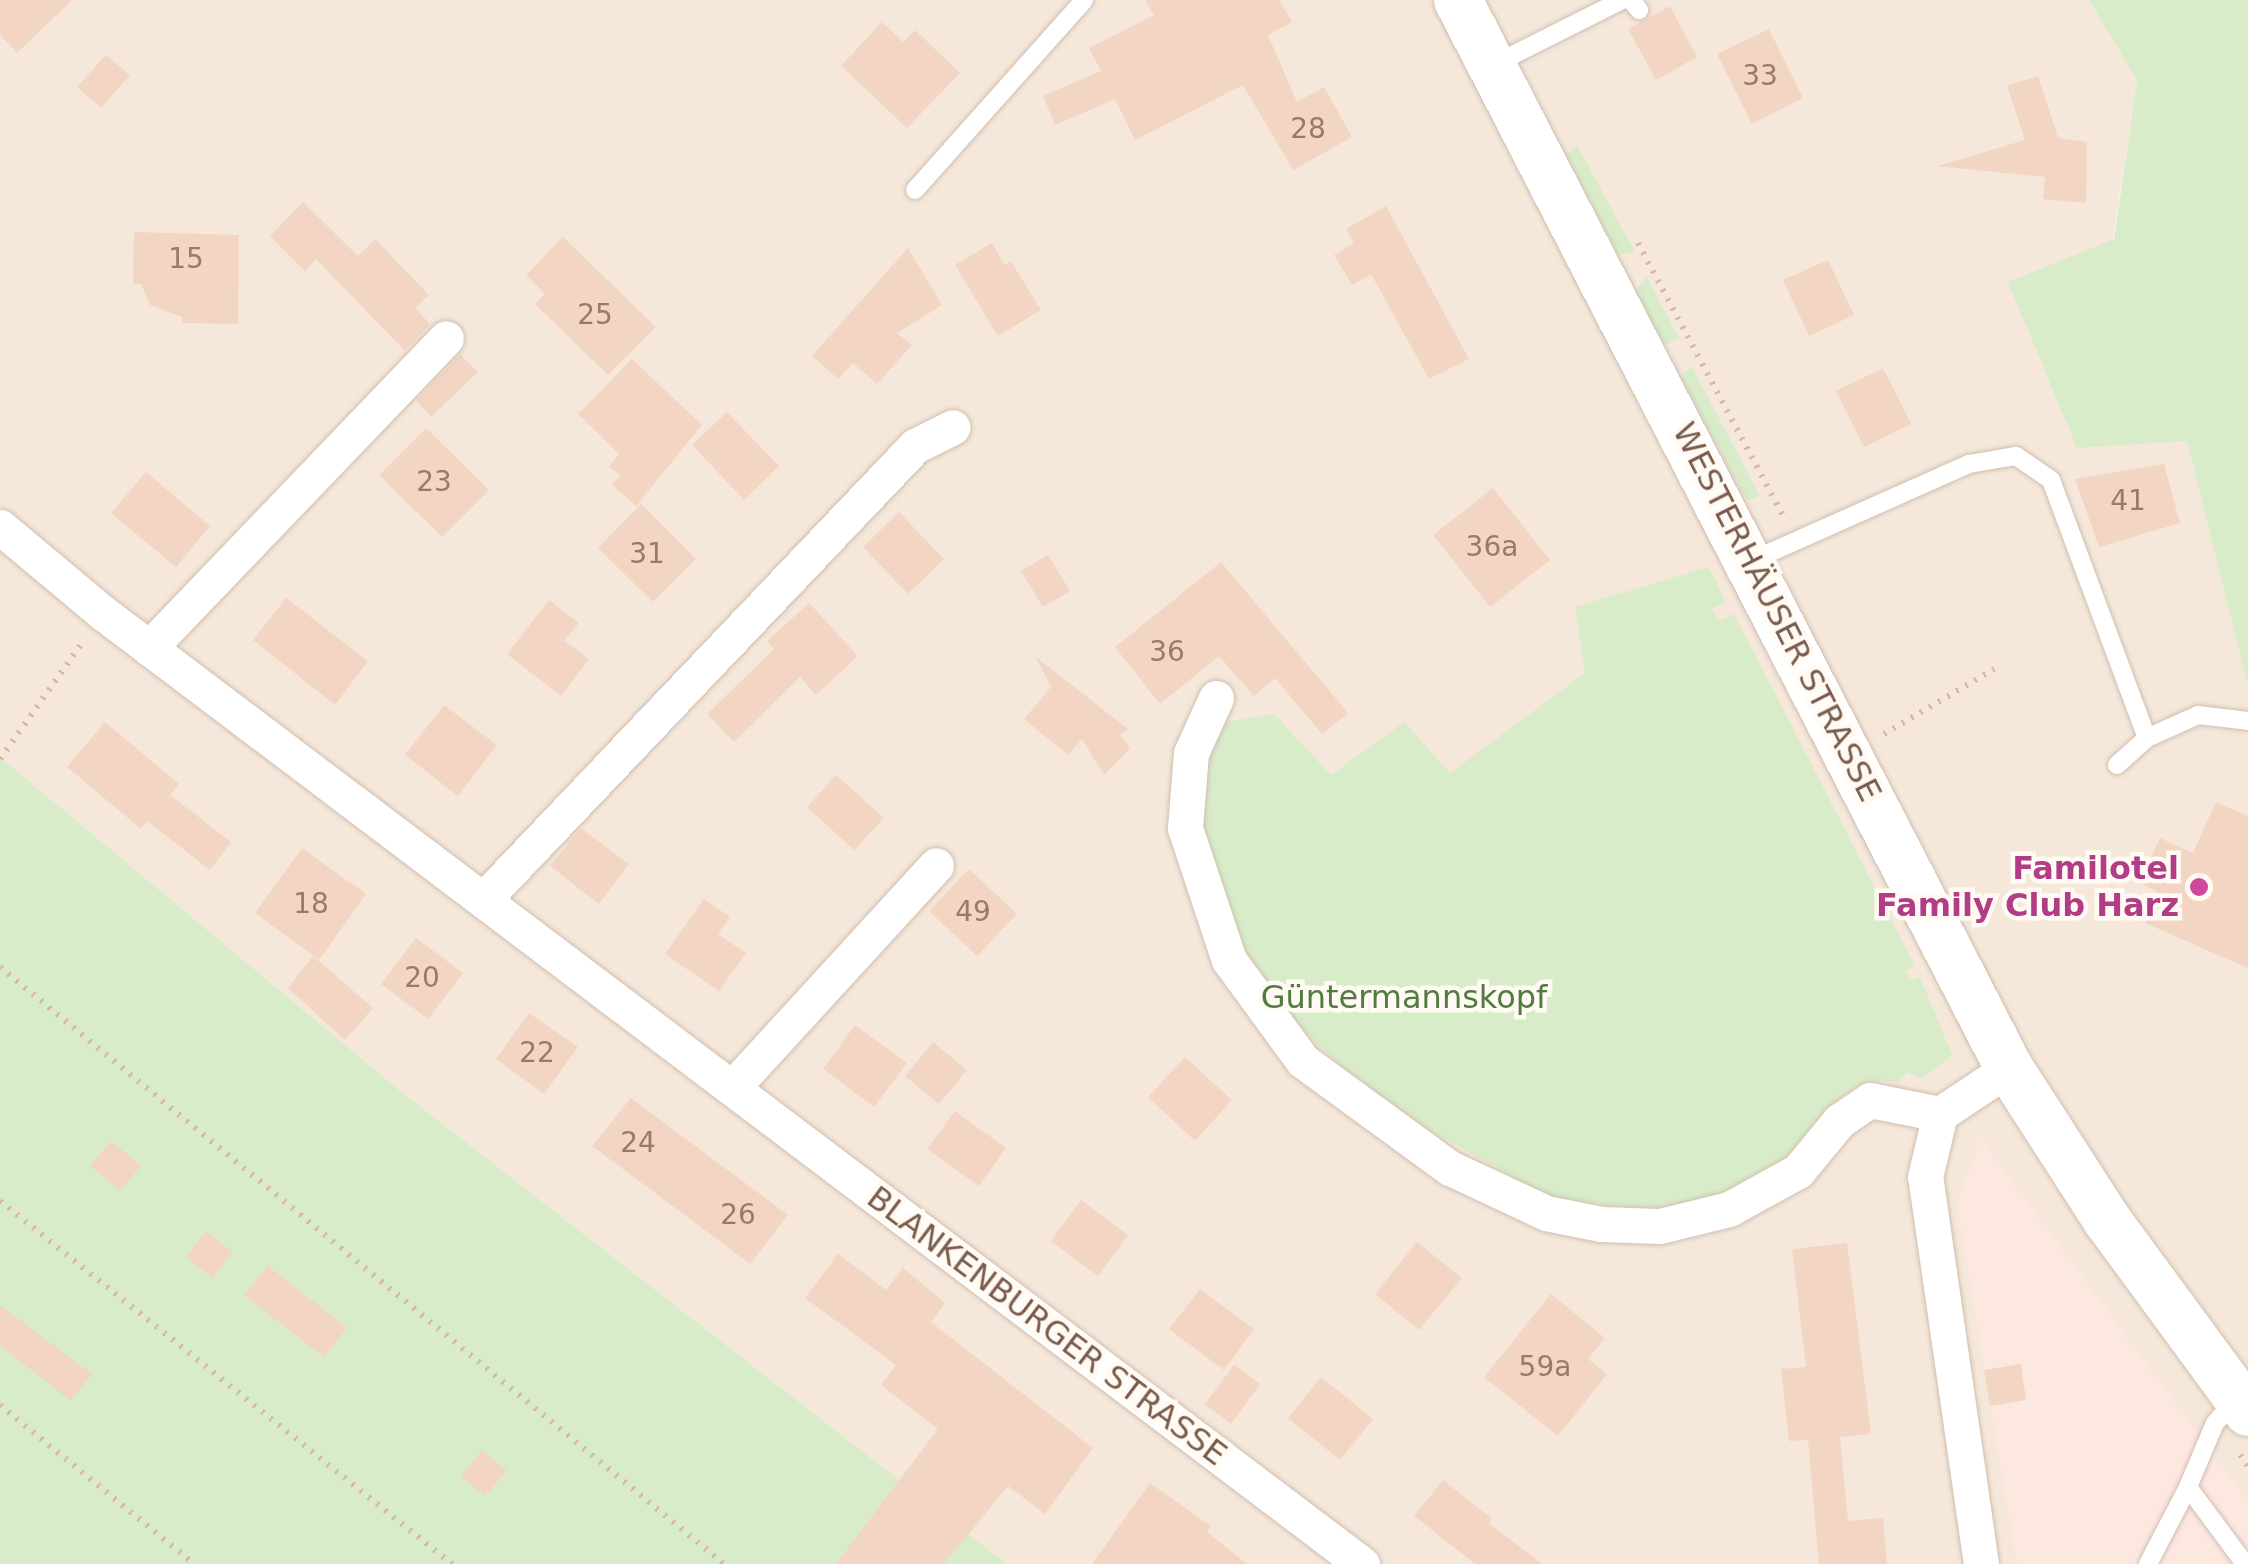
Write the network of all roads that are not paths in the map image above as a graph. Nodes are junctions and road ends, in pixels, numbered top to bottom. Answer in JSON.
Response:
{"nodes":[{"id":1,"x":1084,"y":0,"type":"edge"},
{"id":2,"x":1458,"y":0,"type":"edge"},
{"id":3,"x":1622,"y":0,"type":"edge"},
{"id":4,"x":1492,"y":66,"type":"junction"},
{"id":5,"x":914,"y":190,"type":"dead end"},
{"id":6,"x":446,"y":338,"type":"dead end"},
{"id":7,"x":953,"y":427,"type":"dead end"},
{"id":8,"x":0,"y":528,"type":"edge"},
{"id":9,"x":1750,"y":561,"type":"junction"},
{"id":10,"x":149,"y":648,"type":"junction"},
{"id":11,"x":1216,"y":698,"type":"dead end"},
{"id":12,"x":2248,"y":721,"type":"edge"},
{"id":13,"x":2147,"y":738,"type":"junction"},
{"id":14,"x":2117,"y":765,"type":"dead end"},
{"id":15,"x":936,"y":865,"type":"dead end"},
{"id":16,"x":483,"y":900,"type":"junction"},
{"id":17,"x":2009,"y":1068,"type":"junction"},
{"id":18,"x":732,"y":1088,"type":"junction"},
{"id":19,"x":1940,"y":1114,"type":"junction"},
{"id":20,"x":2243,"y":1405,"type":"edge"},
{"id":21,"x":2188,"y":1487,"type":"junction"},
{"id":22,"x":1362,"y":1564,"type":"edge"},
{"id":23,"x":1982,"y":1564,"type":"edge"},
{"id":24,"x":2148,"y":1564,"type":"edge"},
{"id":25,"x":2245,"y":1564,"type":"edge"}],
"edges":[{"from":1,"to":5,"type":"lane"},
{"from":2,"to":4,"type":"main road","name":"WESTERHÄUSER STRASSE"},
{"from":3,"to":4,"type":"lane"},
{"from":4,"to":9,"type":"main road","name":"WESTERHÄUSER STRASSE"},
{"from":6,"to":10,"type":"street"},
{"from":7,"to":16,"type":"street"},
{"from":8,"to":10,"type":"street","name":"BLANKENBURGER STRASSE"},
{"from":9,"to":13,"type":"lane"},
{"from":9,"to":17,"type":"main road","name":"WESTERHÄUSER STRASSE"},
{"from":10,"to":16,"type":"street","name":"BLANKENBURGER STRASSE"},
{"from":11,"to":19,"type":"street"},
{"from":12,"to":13,"type":"lane"},
{"from":13,"to":14,"type":"lane"},
{"from":15,"to":18,"type":"street"},
{"from":16,"to":18,"type":"street","name":"BLANKENBURGER STRASSE"},
{"from":17,"to":19,"type":"street"},
{"from":17,"to":20,"type":"main road","name":"WESTERHÄUSER STRASSE"},
{"from":18,"to":22,"type":"street","name":"BLANKENBURGER STRASSE"},
{"from":19,"to":23,"type":"street"},
{"from":20,"to":21,"type":"lane"},
{"from":21,"to":24,"type":"lane"},
{"from":21,"to":25,"type":"lane"}]}
